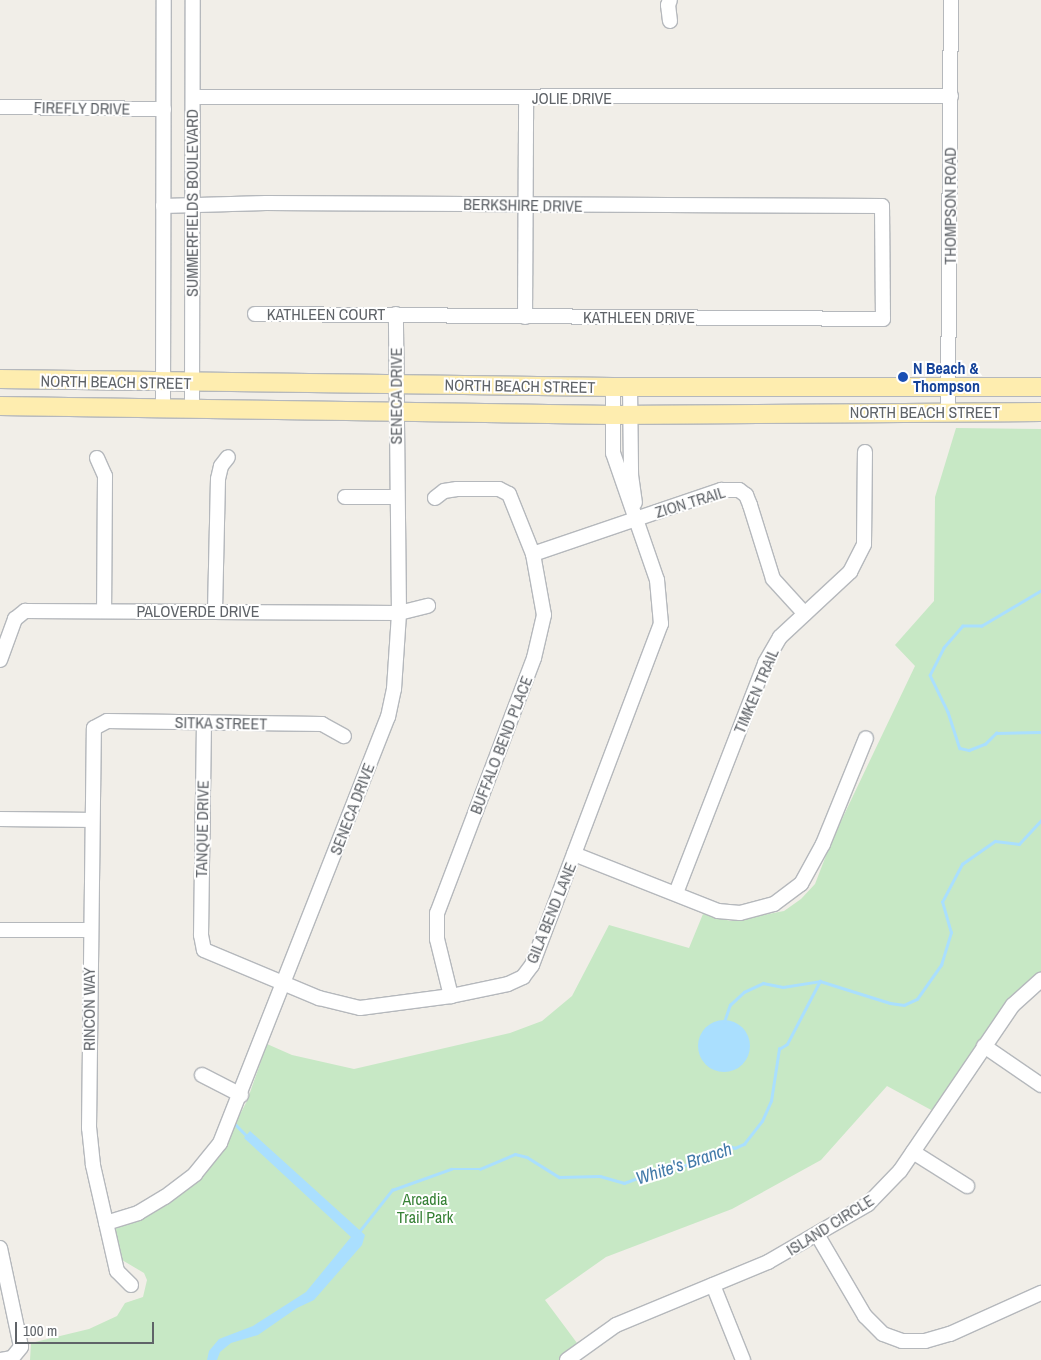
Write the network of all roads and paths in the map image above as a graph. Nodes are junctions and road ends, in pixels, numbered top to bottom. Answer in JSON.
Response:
{"nodes":[{"id":1,"x":164,"y":0,"type":"edge"},
{"id":2,"x":193,"y":0,"type":"edge"},
{"id":3,"x":670,"y":0,"type":"edge"},
{"id":4,"x":951,"y":0,"type":"edge"},
{"id":5,"x":670,"y":21,"type":"dead end"},
{"id":6,"x":951,"y":96,"type":"junction"},
{"id":7,"x":192,"y":97,"type":"junction"},
{"id":8,"x":526,"y":98,"type":"junction"},
{"id":9,"x":0,"y":107,"type":"edge"},
{"id":10,"x":164,"y":109,"type":"junction"},
{"id":11,"x":192,"y":205,"type":"junction"},
{"id":12,"x":163,"y":206,"type":"junction"},
{"id":13,"x":527,"y":206,"type":"junction"},
{"id":14,"x":255,"y":314,"type":"dead end"},
{"id":15,"x":396,"y":314,"type":"junction"},
{"id":16,"x":525,"y":317,"type":"junction"},
{"id":17,"x":883,"y":319,"type":"joint"},
{"id":18,"x":0,"y":379,"type":"edge"},
{"id":19,"x":163,"y":382,"type":"junction"},
{"id":20,"x":192,"y":383,"type":"junction"},
{"id":21,"x":397,"y":385,"type":"junction"},
{"id":22,"x":621,"y":387,"type":"junction"},
{"id":23,"x":1041,"y":387,"type":"edge"},
{"id":24,"x":948,"y":388,"type":"junction"},
{"id":25,"x":0,"y":406,"type":"edge"},
{"id":26,"x":163,"y":407,"type":"junction"},
{"id":27,"x":192,"y":407,"type":"junction"},
{"id":28,"x":397,"y":410,"type":"junction"},
{"id":29,"x":948,"y":412,"type":"junction"},
{"id":30,"x":1041,"y":412,"type":"edge"},
{"id":31,"x":621,"y":414,"type":"junction"},
{"id":32,"x":865,"y":452,"type":"dead end"},
{"id":33,"x":228,"y":457,"type":"dead end"},
{"id":34,"x":97,"y":458,"type":"dead end"},
{"id":35,"x":345,"y":497,"type":"dead end"},
{"id":36,"x":397,"y":497,"type":"junction"},
{"id":37,"x":435,"y":498,"type":"dead end"},
{"id":38,"x":637,"y":518,"type":"junction"},
{"id":39,"x":533,"y":554,"type":"junction"},
{"id":40,"x":428,"y":606,"type":"dead end"},
{"id":41,"x":104,"y":611,"type":"junction"},
{"id":42,"x":215,"y":611,"type":"junction"},
{"id":43,"x":399,"y":613,"type":"junction"},
{"id":44,"x":805,"y":614,"type":"junction"},
{"id":45,"x":0,"y":660,"type":"edge"},
{"id":46,"x":204,"y":722,"type":"junction"},
{"id":47,"x":96,"y":725,"type":"joint"},
{"id":48,"x":344,"y":736,"type":"dead end"},
{"id":49,"x":866,"y":738,"type":"dead end"},
{"id":50,"x":0,"y":819,"type":"edge"},
{"id":51,"x":91,"y":820,"type":"junction"},
{"id":52,"x":574,"y":854,"type":"junction"},
{"id":53,"x":676,"y":892,"type":"junction"},
{"id":54,"x":0,"y":930,"type":"edge"},
{"id":55,"x":90,"y":930,"type":"junction"},
{"id":56,"x":200,"y":935,"type":"joint"},
{"id":57,"x":1041,"y":980,"type":"edge"},
{"id":58,"x":284,"y":984,"type":"junction"},
{"id":59,"x":451,"y":996,"type":"junction"},
{"id":60,"x":984,"y":1046,"type":"junction"},
{"id":61,"x":202,"y":1075,"type":"dead end"},
{"id":62,"x":1041,"y":1085,"type":"edge"},
{"id":63,"x":241,"y":1096,"type":"junction"},
{"id":64,"x":913,"y":1152,"type":"junction"},
{"id":65,"x":967,"y":1186,"type":"dead end"},
{"id":66,"x":106,"y":1223,"type":"junction"},
{"id":67,"x":818,"y":1236,"type":"junction"},
{"id":68,"x":0,"y":1248,"type":"edge"},
{"id":69,"x":131,"y":1285,"type":"dead end"},
{"id":70,"x":713,"y":1285,"type":"junction"},
{"id":71,"x":1041,"y":1293,"type":"edge"},
{"id":72,"x":1,"y":1360,"type":"edge"},
{"id":73,"x":567,"y":1360,"type":"edge"},
{"id":74,"x":743,"y":1360,"type":"edge"}],
"edges":[{"from":1,"to":10,"type":"street","name":"SUMMERFIELDS BOULEVARD"},
{"from":2,"to":7,"type":"street","name":"SUMMERFIELDS BOULEVARD"},
{"from":3,"to":5,"type":"street"},
{"from":4,"to":6,"type":"street","name":"THOMPSON ROAD"},
{"from":6,"to":8,"type":"street","name":"JOLIE DRIVE"},
{"from":6,"to":24,"type":"street","name":"THOMPSON ROAD"},
{"from":7,"to":8,"type":"street","name":"JOLIE DRIVE"},
{"from":7,"to":11,"type":"street","name":"SUMMERFIELDS BOULEVARD"},
{"from":8,"to":13,"type":"street"},
{"from":9,"to":10,"type":"street","name":"FIREFLY DRIVE"},
{"from":10,"to":12,"type":"street","name":"SUMMERFIELDS BOULEVARD"},
{"from":11,"to":12,"type":"street","name":"BERKSHIRE DRIVE"},
{"from":11,"to":13,"type":"street","name":"BERKSHIRE DRIVE"},
{"from":11,"to":20,"type":"street","name":"SUMMERFIELDS BOULEVARD"},
{"from":12,"to":19,"type":"street","name":"SUMMERFIELDS BOULEVARD"},
{"from":13,"to":16,"type":"street"},
{"from":13,"to":17,"type":"street","name":"BERKSHIRE DRIVE"},
{"from":14,"to":15,"type":"street","name":"KATHLEEN COURT"},
{"from":15,"to":16,"type":"street","name":"KATHLEEN DRIVE"},
{"from":15,"to":21,"type":"street","name":"SENECA DRIVE"},
{"from":16,"to":17,"type":"street","name":"KATHLEEN DRIVE"},
{"from":18,"to":19,"type":"main road","name":"NORTH BEACH STREET"},
{"from":19,"to":20,"type":"main road","name":"NORTH BEACH STREET"},
{"from":19,"to":26,"type":"street","name":"SUMMERFIELDS BOULEVARD"},
{"from":20,"to":21,"type":"main road","name":"NORTH BEACH STREET"},
{"from":20,"to":27,"type":"street","name":"SUMMERFIELDS BOULEVARD"},
{"from":21,"to":22,"type":"main road","name":"NORTH BEACH STREET"},
{"from":21,"to":28,"type":"street","name":"SENECA DRIVE"},
{"from":22,"to":24,"type":"main road","name":"NORTH BEACH STREET"},
{"from":22,"to":31,"type":"street","name":"GILA BEND LANE"},
{"from":23,"to":24,"type":"main road","name":"NORTH BEACH STREET"},
{"from":24,"to":29,"type":"street","name":"THOMPSON ROAD"},
{"from":25,"to":26,"type":"main road","name":"NORTH BEACH STREET"},
{"from":26,"to":27,"type":"main road","name":"NORTH BEACH STREET"},
{"from":27,"to":28,"type":"main road","name":"NORTH BEACH STREET"},
{"from":28,"to":31,"type":"main road","name":"NORTH BEACH STREET"},
{"from":28,"to":36,"type":"street","name":"SENECA DRIVE"},
{"from":29,"to":30,"type":"main road","name":"NORTH BEACH STREET"},
{"from":29,"to":31,"type":"main road","name":"NORTH BEACH STREET"},
{"from":31,"to":38,"type":"street","name":"GILA BEND LANE"},
{"from":32,"to":44,"type":"street","name":"TIMKEN TRAIL"},
{"from":33,"to":42,"type":"street"},
{"from":34,"to":41,"type":"street"},
{"from":35,"to":36,"type":"street"},
{"from":36,"to":43,"type":"street","name":"SENECA DRIVE"},
{"from":37,"to":39,"type":"street","name":"BUFFALO BEND PLACE"},
{"from":38,"to":39,"type":"street","name":"ZION TRAIL"},
{"from":38,"to":44,"type":"street","name":"ZION TRAIL"},
{"from":38,"to":52,"type":"street","name":"GILA BEND LANE"},
{"from":39,"to":59,"type":"street","name":"BUFFALO BEND PLACE"},
{"from":40,"to":43,"type":"street","name":"PALOVERDE DRIVE"},
{"from":41,"to":42,"type":"street","name":"PALOVERDE DRIVE"},
{"from":41,"to":45,"type":"street","name":"PALOVERDE DRIVE"},
{"from":42,"to":43,"type":"street","name":"PALOVERDE DRIVE"},
{"from":43,"to":58,"type":"street","name":"SENECA DRIVE"},
{"from":44,"to":53,"type":"street","name":"TIMKEN TRAIL"},
{"from":46,"to":47,"type":"street","name":"SITKA STREET"},
{"from":46,"to":48,"type":"street","name":"SITKA STREET"},
{"from":46,"to":56,"type":"street","name":"TANQUE DRIVE"},
{"from":47,"to":51,"type":"street","name":"RINCON WAY"},
{"from":49,"to":53,"type":"street"},
{"from":50,"to":51,"type":"street"},
{"from":51,"to":55,"type":"street","name":"RINCON WAY"},
{"from":52,"to":53,"type":"street"},
{"from":52,"to":59,"type":"street","name":"GILA BEND LANE"},
{"from":54,"to":55,"type":"street"},
{"from":55,"to":66,"type":"street","name":"RINCON WAY"},
{"from":56,"to":58,"type":"street","name":"GILA BEND LANE"},
{"from":57,"to":60,"type":"street","name":"ISLAND CIRCLE"},
{"from":58,"to":59,"type":"street","name":"GILA BEND LANE"},
{"from":58,"to":63,"type":"street","name":"SENECA DRIVE"},
{"from":60,"to":62,"type":"street"},
{"from":60,"to":64,"type":"street","name":"ISLAND CIRCLE"},
{"from":61,"to":63,"type":"street"},
{"from":63,"to":66,"type":"street","name":"SENECA DRIVE"},
{"from":64,"to":65,"type":"street"},
{"from":64,"to":67,"type":"street","name":"ISLAND CIRCLE"},
{"from":66,"to":69,"type":"street","name":"RINCON WAY"},
{"from":67,"to":70,"type":"street","name":"ISLAND CIRCLE"},
{"from":67,"to":71,"type":"street"},
{"from":68,"to":72,"type":"street"},
{"from":70,"to":73,"type":"street","name":"ISLAND CIRCLE"},
{"from":70,"to":74,"type":"street"}]}
